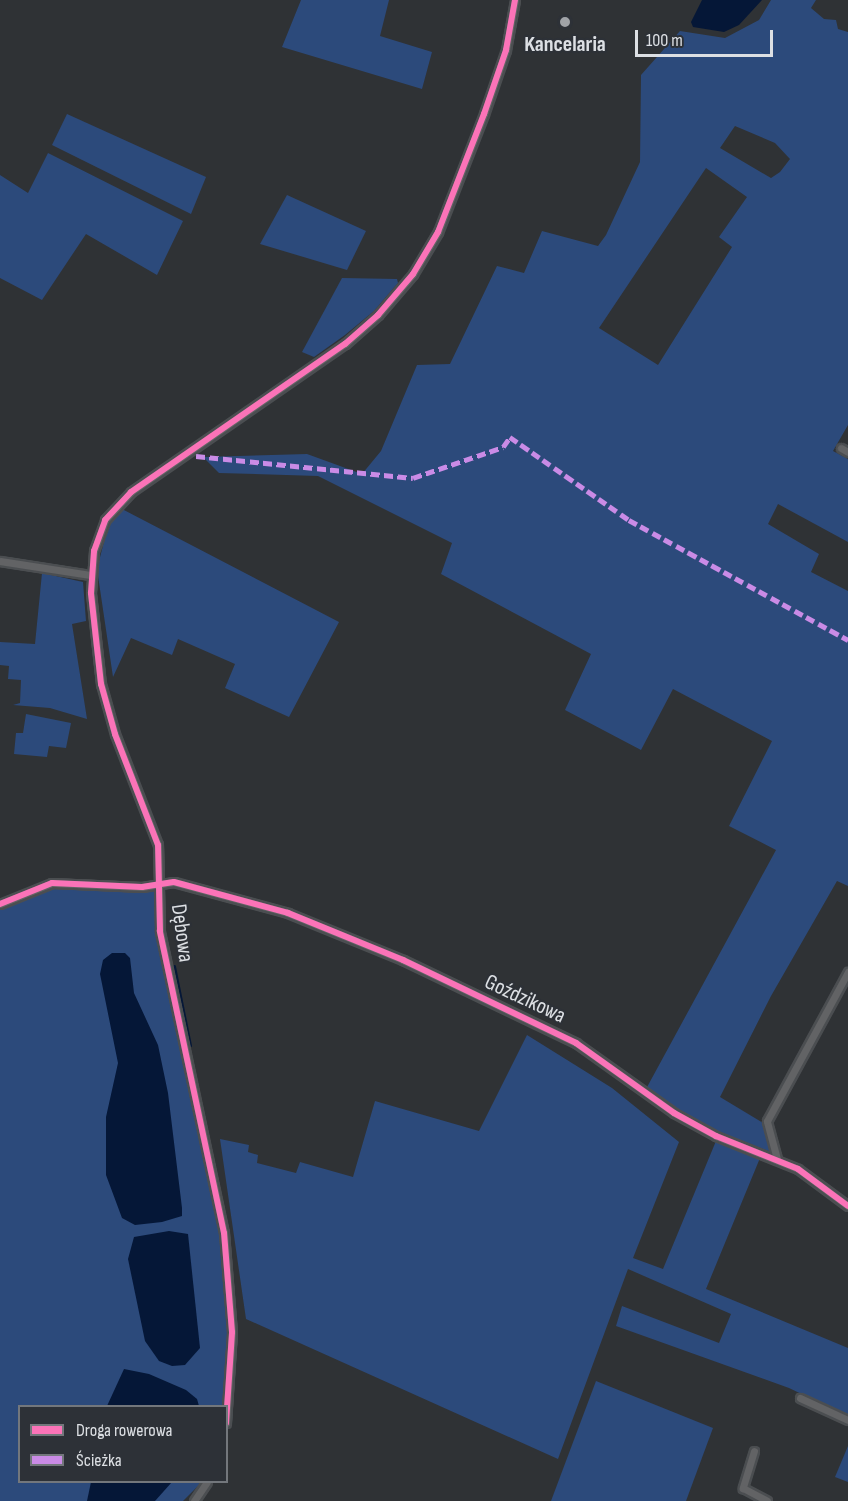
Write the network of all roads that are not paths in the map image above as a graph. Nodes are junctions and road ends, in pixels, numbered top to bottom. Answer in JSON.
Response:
{"nodes":[{"id":1,"x":515,"y":0,"type":"edge"},
{"id":2,"x":0,"y":561,"type":"edge"},
{"id":3,"x":90,"y":575,"type":"junction"},
{"id":4,"x":160,"y":885,"type":"junction"},
{"id":5,"x":0,"y":904,"type":"edge"},
{"id":6,"x":848,"y":972,"type":"edge"},
{"id":7,"x":777,"y":1159,"type":"junction"},
{"id":8,"x":848,"y":1206,"type":"edge"},
{"id":9,"x":800,"y":1398,"type":"dead end"},
{"id":10,"x":227,"y":1405,"type":"edge"},
{"id":11,"x":848,"y":1419,"type":"edge"},
{"id":12,"x":754,"y":1451,"type":"dead end"},
{"id":13,"x":206,"y":1483,"type":"edge"},
{"id":14,"x":194,"y":1501,"type":"edge"},
{"id":15,"x":767,"y":1501,"type":"edge"}],
"edges":[{"from":1,"to":3,"type":"street","name":"Dębowa"},
{"from":2,"to":3,"type":"street"},
{"from":3,"to":4,"type":"street","name":"Dębowa"},
{"from":4,"to":5,"type":"street","name":"Goździkowa"},
{"from":4,"to":7,"type":"street","name":"Goździkowa"},
{"from":4,"to":10,"type":"street","name":"Dębowa"},
{"from":6,"to":7,"type":"street"},
{"from":7,"to":8,"type":"street","name":"Goździkowa"},
{"from":9,"to":11,"type":"street"},
{"from":12,"to":15,"type":"street"},
{"from":13,"to":14,"type":"street"}]}
